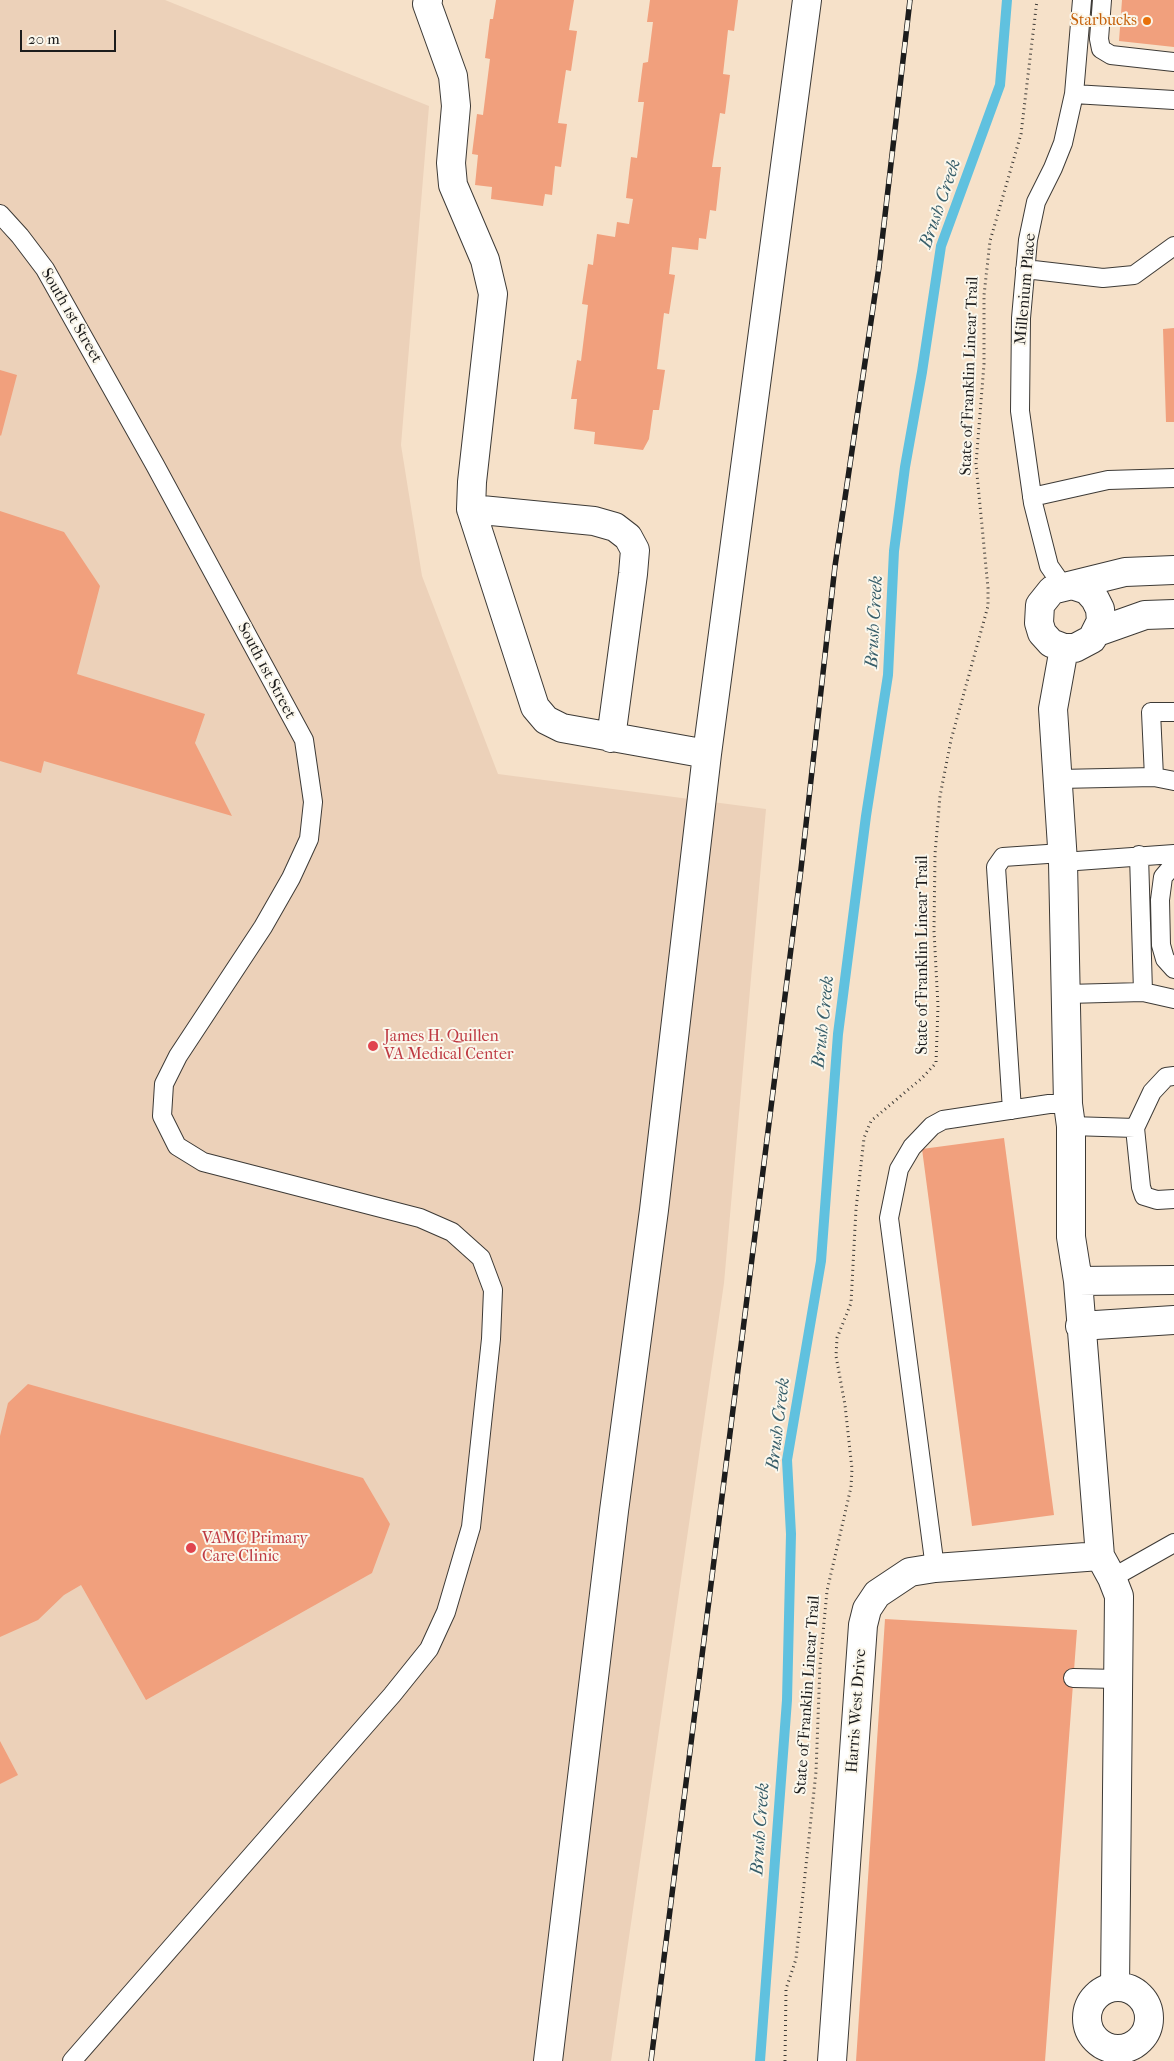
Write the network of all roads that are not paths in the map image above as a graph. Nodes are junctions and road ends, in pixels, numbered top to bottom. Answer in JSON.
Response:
{"nodes":[{"id":1,"x":428,"y":0,"type":"edge"},
{"id":2,"x":807,"y":0,"type":"edge"},
{"id":3,"x":1082,"y":0,"type":"edge"},
{"id":4,"x":1102,"y":0,"type":"edge"},
{"id":5,"x":1174,"y":62,"type":"edge"},
{"id":6,"x":1074,"y":94,"type":"junction"},
{"id":7,"x":1174,"y":100,"type":"edge"},
{"id":8,"x":0,"y":214,"type":"edge"},
{"id":9,"x":1174,"y":246,"type":"edge"},
{"id":10,"x":1025,"y":270,"type":"junction"},
{"id":11,"x":1174,"y":478,"type":"edge"},
{"id":12,"x":1032,"y":497,"type":"junction"},
{"id":13,"x":471,"y":509,"type":"junction"},
{"id":14,"x":1174,"y":570,"type":"edge"},
{"id":15,"x":1069,"y":586,"type":"junction"},
{"id":16,"x":1174,"y":614,"type":"edge"},
{"id":17,"x":1097,"y":632,"type":"junction"},
{"id":18,"x":1064,"y":648,"type":"junction"},
{"id":19,"x":1174,"y":712,"type":"edge"},
{"id":20,"x":611,"y":738,"type":"junction"},
{"id":21,"x":707,"y":754,"type":"junction"},
{"id":22,"x":1154,"y":777,"type":"junction"},
{"id":23,"x":1059,"y":779,"type":"junction"},
{"id":24,"x":1174,"y":781,"type":"edge"},
{"id":25,"x":1174,"y":854,"type":"edge"},
{"id":26,"x":1139,"y":856,"type":"junction"},
{"id":27,"x":1062,"y":858,"type":"junction"},
{"id":28,"x":1174,"y":864,"type":"edge"},
{"id":29,"x":1174,"y":969,"type":"edge"},
{"id":30,"x":1143,"y":992,"type":"junction"},
{"id":31,"x":1066,"y":994,"type":"junction"},
{"id":32,"x":1174,"y":999,"type":"edge"},
{"id":33,"x":1174,"y":1076,"type":"edge"},
{"id":34,"x":1012,"y":1110,"type":"junction"},
{"id":35,"x":1069,"y":1115,"type":"junction"},
{"id":36,"x":1135,"y":1128,"type":"junction"},
{"id":37,"x":1174,"y":1199,"type":"edge"},
{"id":38,"x":1174,"y":1280,"type":"edge"},
{"id":39,"x":1078,"y":1281,"type":"junction"},
{"id":40,"x":1174,"y":1320,"type":"edge"},
{"id":41,"x":1080,"y":1326,"type":"junction"},
{"id":42,"x":1174,"y":1543,"type":"edge"},
{"id":43,"x":1106,"y":1567,"type":"junction"},
{"id":44,"x":935,"y":1568,"type":"junction"},
{"id":45,"x":1074,"y":1678,"type":"dead end"},
{"id":46,"x":1118,"y":1679,"type":"junction"},
{"id":47,"x":1115,"y":1987,"type":"dead end"},
{"id":48,"x":72,"y":2061,"type":"edge"},
{"id":49,"x":548,"y":2061,"type":"edge"},
{"id":50,"x":832,"y":2061,"type":"edge"}],
"edges":[{"from":1,"to":13,"type":"street"},
{"from":2,"to":21,"type":"street"},
{"from":3,"to":6,"type":"lane","name":"Millenium Place"},
{"from":4,"to":5,"type":"lane"},
{"from":6,"to":7,"type":"lane"},
{"from":6,"to":10,"type":"lane","name":"Millenium Place"},
{"from":8,"to":48,"type":"lane","name":"South 1st Street"},
{"from":9,"to":10,"type":"lane"},
{"from":10,"to":12,"type":"lane","name":"Millenium Place"},
{"from":11,"to":12,"type":"lane"},
{"from":12,"to":15,"type":"lane","name":"Millenium Place"},
{"from":13,"to":20,"type":"street"},
{"from":13,"to":20,"type":"street"},
{"from":14,"to":15,"type":"street"},
{"from":15,"to":17,"type":"street"},
{"from":15,"to":18,"type":"street"},
{"from":16,"to":17,"type":"street"},
{"from":17,"to":18,"type":"street"},
{"from":18,"to":23,"type":"street"},
{"from":19,"to":22,"type":"lane"},
{"from":20,"to":21,"type":"street"},
{"from":21,"to":49,"type":"street"},
{"from":22,"to":23,"type":"lane"},
{"from":22,"to":24,"type":"lane"},
{"from":23,"to":27,"type":"street"},
{"from":25,"to":26,"type":"lane"},
{"from":26,"to":27,"type":"lane"},
{"from":26,"to":30,"type":"lane"},
{"from":27,"to":31,"type":"street"},
{"from":27,"to":34,"type":"lane"},
{"from":28,"to":29,"type":"lane"},
{"from":30,"to":31,"type":"lane"},
{"from":30,"to":32,"type":"lane"},
{"from":31,"to":35,"type":"street"},
{"from":33,"to":36,"type":"lane"},
{"from":34,"to":35,"type":"lane"},
{"from":34,"to":44,"type":"lane"},
{"from":35,"to":36,"type":"lane"},
{"from":35,"to":39,"type":"street"},
{"from":36,"to":37,"type":"lane"},
{"from":38,"to":39,"type":"street"},
{"from":39,"to":41,"type":"street"},
{"from":40,"to":41,"type":"street"},
{"from":41,"to":43,"type":"street"},
{"from":42,"to":43,"type":"lane"},
{"from":43,"to":44,"type":"street","name":"Harris West Drive"},
{"from":43,"to":46,"type":"street"},
{"from":44,"to":50,"type":"street","name":"Harris West Drive"},
{"from":45,"to":46,"type":"lane"},
{"from":46,"to":47,"type":"street"}]}
